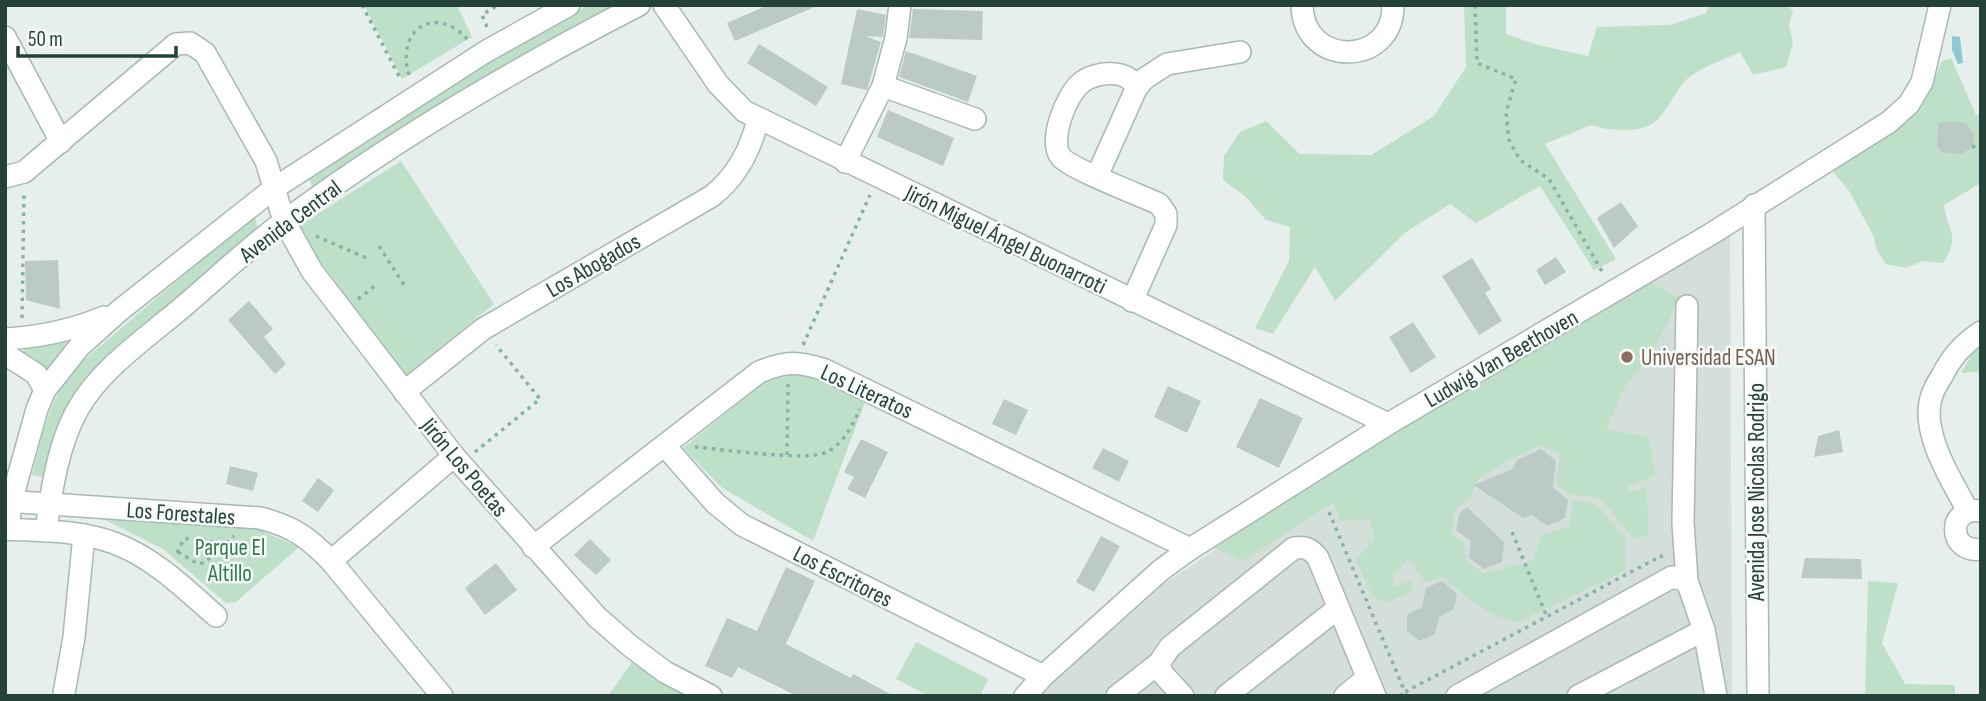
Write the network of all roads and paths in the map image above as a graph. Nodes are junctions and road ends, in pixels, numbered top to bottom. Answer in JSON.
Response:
{"nodes":[{"id":1,"x":362,"y":5,"type":"edge"},
{"id":2,"x":499,"y":5,"type":"edge"},
{"id":3,"x":569,"y":5,"type":"edge"},
{"id":4,"x":639,"y":5,"type":"edge"},
{"id":5,"x":664,"y":5,"type":"edge"},
{"id":6,"x":900,"y":5,"type":"edge"},
{"id":7,"x":1302,"y":5,"type":"edge"},
{"id":8,"x":1393,"y":5,"type":"edge"},
{"id":9,"x":1475,"y":5,"type":"edge"},
{"id":10,"x":1940,"y":5,"type":"edge"},
{"id":11,"x":488,"y":28,"type":"dead end"},
{"id":12,"x":5,"y":37,"type":"edge"},
{"id":13,"x":468,"y":40,"type":"dead end"},
{"id":14,"x":1240,"y":52,"type":"dead end"},
{"id":15,"x":409,"y":75,"type":"dead end"},
{"id":16,"x":401,"y":80,"type":"dead end"},
{"id":17,"x":883,"y":86,"type":"junction"},
{"id":18,"x":1136,"y":89,"type":"junction"},
{"id":19,"x":758,"y":119,"type":"junction"},
{"id":20,"x":975,"y":119,"type":"dead end"},
{"id":21,"x":61,"y":142,"type":"junction"},
{"id":22,"x":1981,"y":146,"type":"edge"},
{"id":23,"x":1972,"y":147,"type":"dead end"},
{"id":24,"x":845,"y":162,"type":"junction"},
{"id":25,"x":15,"y":175,"type":"edge"},
{"id":26,"x":1097,"y":176,"type":"junction"},
{"id":27,"x":877,"y":177,"type":"junction"},
{"id":28,"x":273,"y":189,"type":"junction"},
{"id":29,"x":1754,"y":205,"type":"junction"},
{"id":30,"x":284,"y":221,"type":"junction"},
{"id":31,"x":315,"y":235,"type":"dead end"},
{"id":32,"x":379,"y":246,"type":"dead end"},
{"id":33,"x":369,"y":260,"type":"dead end"},
{"id":34,"x":376,"y":285,"type":"dead end"},
{"id":35,"x":406,"y":288,"type":"dead end"},
{"id":36,"x":1614,"y":292,"type":"junction"},
{"id":37,"x":357,"y":300,"type":"dead end"},
{"id":38,"x":1132,"y":301,"type":"junction"},
{"id":39,"x":1687,"y":306,"type":"dead end"},
{"id":40,"x":119,"y":311,"type":"junction"},
{"id":41,"x":483,"y":329,"type":"junction"},
{"id":42,"x":1981,"y":332,"type":"edge"},
{"id":43,"x":13,"y":338,"type":"edge"},
{"id":44,"x":5,"y":354,"type":"edge"},
{"id":45,"x":795,"y":363,"type":"junction"},
{"id":46,"x":45,"y":390,"type":"junction"},
{"id":47,"x":868,"y":391,"type":"junction"},
{"id":48,"x":404,"y":392,"type":"junction"},
{"id":49,"x":1388,"y":425,"type":"junction"},
{"id":50,"x":669,"y":449,"type":"junction"},
{"id":51,"x":787,"y":455,"type":"junction"},
{"id":52,"x":457,"y":460,"type":"junction"},
{"id":53,"x":8,"y":502,"type":"edge"},
{"id":54,"x":49,"y":505,"type":"junction"},
{"id":55,"x":1974,"y":511,"type":"edge"},
{"id":56,"x":1329,"y":512,"type":"dead end"},
{"id":57,"x":254,"y":518,"type":"junction"},
{"id":58,"x":6,"y":529,"type":"edge"},
{"id":59,"x":46,"y":531,"type":"junction"},
{"id":60,"x":1512,"y":532,"type":"dead end"},
{"id":61,"x":84,"y":535,"type":"junction"},
{"id":62,"x":224,"y":545,"type":"junction"},
{"id":63,"x":533,"y":547,"type":"junction"},
{"id":64,"x":1190,"y":549,"type":"junction"},
{"id":65,"x":178,"y":552,"type":"junction"},
{"id":66,"x":1979,"y":554,"type":"edge"},
{"id":67,"x":331,"y":561,"type":"junction"},
{"id":68,"x":166,"y":573,"type":"junction"},
{"id":69,"x":1679,"y":579,"type":"junction"},
{"id":70,"x":1338,"y":609,"type":"junction"},
{"id":71,"x":216,"y":616,"type":"dead end"},
{"id":72,"x":1547,"y":617,"type":"junction"},
{"id":73,"x":1704,"y":630,"type":"junction"},
{"id":74,"x":1159,"y":663,"type":"junction"},
{"id":75,"x":1043,"y":676,"type":"junction"},
{"id":76,"x":1371,"y":687,"type":"edge"},
{"id":77,"x":64,"y":693,"type":"dead end"},
{"id":78,"x":1406,"y":694,"type":"edge"},
{"id":79,"x":442,"y":696,"type":"edge"},
{"id":80,"x":711,"y":696,"type":"edge"},
{"id":81,"x":1025,"y":696,"type":"edge"},
{"id":82,"x":1117,"y":696,"type":"edge"},
{"id":83,"x":1183,"y":696,"type":"edge"},
{"id":84,"x":1226,"y":696,"type":"edge"},
{"id":85,"x":1345,"y":696,"type":"edge"},
{"id":86,"x":1400,"y":696,"type":"edge"},
{"id":87,"x":1457,"y":696,"type":"edge"},
{"id":88,"x":1578,"y":696,"type":"edge"},
{"id":89,"x":1716,"y":696,"type":"edge"},
{"id":90,"x":1758,"y":696,"type":"edge"}],
"edges":[{"from":1,"to":16,"type":"path"},
{"from":2,"to":11,"type":"path"},
{"from":3,"to":28,"type":"street","name":"Avenida Central"},
{"from":4,"to":30,"type":"street","name":"Avenida Central"},
{"from":5,"to":19,"type":"street","name":"Jirón Miguel Ángel Buonarroti"},
{"from":6,"to":17,"type":"street"},
{"from":7,"to":8,"type":"street"},
{"from":9,"to":36,"type":"path"},
{"from":10,"to":29,"type":"street","name":"Ludwig Van Beethoven"},
{"from":12,"to":21,"type":"street"},
{"from":13,"to":15,"type":"path"},
{"from":14,"to":18,"type":"street"},
{"from":17,"to":20,"type":"street"},
{"from":17,"to":24,"type":"street"},
{"from":18,"to":26,"type":"street"},
{"from":18,"to":26,"type":"street"},
{"from":19,"to":24,"type":"street","name":"Jirón Miguel Ángel Buonarroti"},
{"from":19,"to":41,"type":"street","name":"Los Abogados"},
{"from":21,"to":25,"type":"street","name":"Jirón Los Poetas"},
{"from":21,"to":28,"type":"street","name":"Jirón Los Poetas"},
{"from":22,"to":23,"type":"path"},
{"from":24,"to":27,"type":"street","name":"Jirón Miguel Ángel Buonarroti"},
{"from":25,"to":43,"type":"path"},
{"from":26,"to":38,"type":"street"},
{"from":27,"to":38,"type":"street","name":"Jirón Miguel Ángel Buonarroti"},
{"from":27,"to":45,"type":"path"},
{"from":28,"to":30,"type":"street","name":"Jirón Los Poetas"},
{"from":28,"to":40,"type":"street","name":"Avenida Central"},
{"from":29,"to":36,"type":"street","name":"Ludwig Van Beethoven"},
{"from":29,"to":90,"type":"street","name":"Avenida Jose Nicolas Rodrigo"},
{"from":30,"to":48,"type":"street","name":"Jirón Los Poetas"},
{"from":30,"to":54,"type":"street","name":"Avenida Central"},
{"from":31,"to":33,"type":"path"},
{"from":32,"to":35,"type":"path"},
{"from":34,"to":37,"type":"path"},
{"from":36,"to":49,"type":"street","name":"Ludwig Van Beethoven"},
{"from":38,"to":49,"type":"street","name":"Jirón Miguel Ángel Buonarroti"},
{"from":39,"to":69,"type":"street"},
{"from":40,"to":43,"type":"street"},
{"from":40,"to":46,"type":"street","name":"Avenida Central"},
{"from":41,"to":48,"type":"street","name":"Los Abogados"},
{"from":41,"to":52,"type":"path"},
{"from":42,"to":55,"type":"street"},
{"from":44,"to":46,"type":"street"},
{"from":45,"to":47,"type":"street","name":"Los Literatos"},
{"from":45,"to":50,"type":"street","name":"Los Literatos"},
{"from":45,"to":51,"type":"path"},
{"from":46,"to":53,"type":"street","name":"Avenida Central"},
{"from":47,"to":51,"type":"path"},
{"from":47,"to":64,"type":"street","name":"Los Literatos"},
{"from":48,"to":52,"type":"street","name":"Jirón Los Poetas"},
{"from":49,"to":64,"type":"street","name":"Ludwig Van Beethoven"},
{"from":50,"to":51,"type":"path"},
{"from":50,"to":63,"type":"street","name":"Los Literatos"},
{"from":50,"to":75,"type":"street","name":"Los Escritores"},
{"from":52,"to":63,"type":"street","name":"Jirón Los Poetas"},
{"from":52,"to":67,"type":"street"},
{"from":53,"to":54,"type":"street","name":"Los Forestales"},
{"from":53,"to":58,"type":"street","name":"Avenida Central"},
{"from":54,"to":57,"type":"street","name":"Los Forestales"},
{"from":54,"to":59,"type":"street","name":"Avenida Central"},
{"from":55,"to":66,"type":"street"},
{"from":56,"to":78,"type":"path"},
{"from":57,"to":62,"type":"path"},
{"from":57,"to":67,"type":"street","name":"Los Forestales"},
{"from":58,"to":59,"type":"street"},
{"from":59,"to":61,"type":"street"},
{"from":60,"to":72,"type":"path"},
{"from":61,"to":68,"type":"street"},
{"from":61,"to":77,"type":"street"},
{"from":62,"to":65,"type":"path"},
{"from":62,"to":65,"type":"path"},
{"from":63,"to":80,"type":"street","name":"Jirón Los Poetas"},
{"from":64,"to":75,"type":"street","name":"Ludwig Van Beethoven"},
{"from":65,"to":68,"type":"path"},
{"from":67,"to":79,"type":"street","name":"Los Forestales"},
{"from":68,"to":71,"type":"street"},
{"from":69,"to":72,"type":"path"},
{"from":69,"to":73,"type":"street"},
{"from":69,"to":87,"type":"street"},
{"from":70,"to":74,"type":"street"},
{"from":70,"to":76,"type":"street"},
{"from":70,"to":84,"type":"street"},
{"from":72,"to":78,"type":"path"},
{"from":73,"to":88,"type":"street"},
{"from":73,"to":89,"type":"street"},
{"from":74,"to":82,"type":"street"},
{"from":74,"to":83,"type":"street"},
{"from":75,"to":81,"type":"street","name":"Ludwig Van Beethoven"},
{"from":76,"to":85,"type":"street"},
{"from":78,"to":86,"type":"path"}]}
